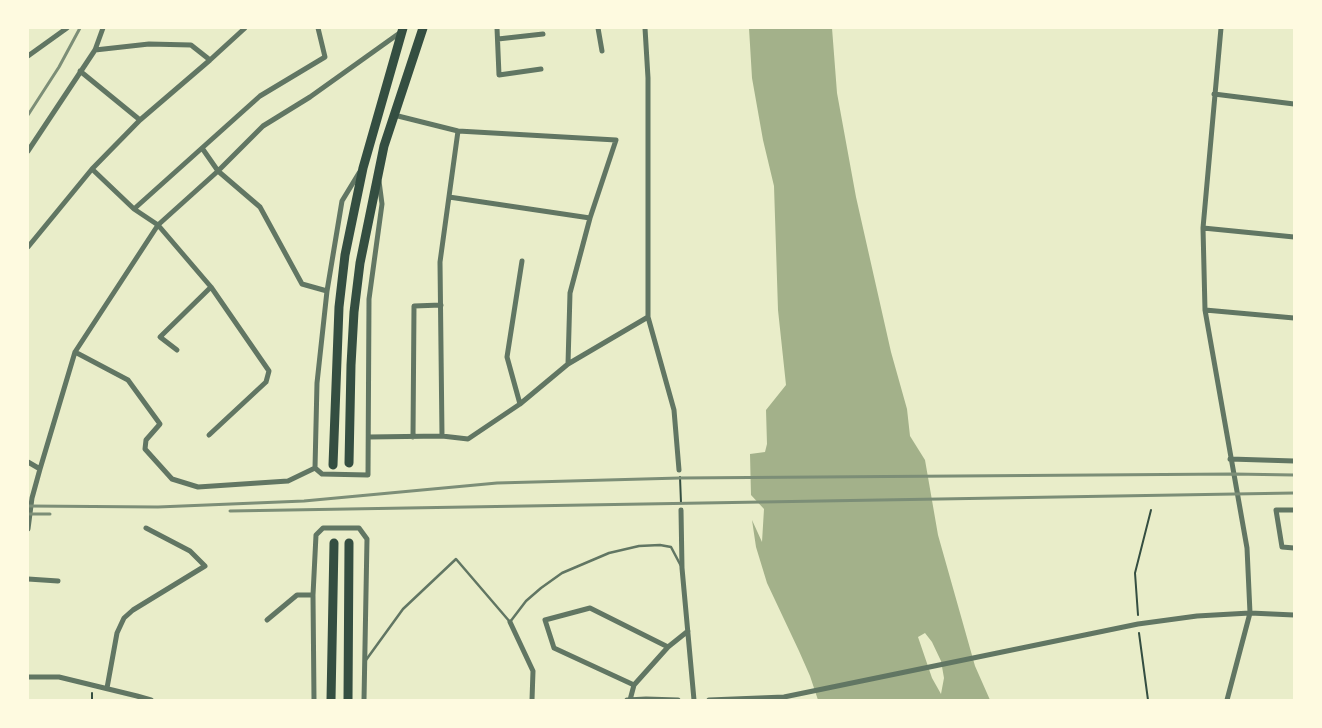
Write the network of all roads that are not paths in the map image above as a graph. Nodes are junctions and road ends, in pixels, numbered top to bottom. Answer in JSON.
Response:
{"nodes":[{"id":1,"x":67,"y":28,"type":"edge"},
{"id":2,"x":102,"y":28,"type":"edge"},
{"id":3,"x":244,"y":28,"type":"edge"},
{"id":4,"x":318,"y":28,"type":"edge"},
{"id":5,"x":423,"y":28,"type":"edge"},
{"id":6,"x":497,"y":28,"type":"edge"},
{"id":7,"x":598,"y":28,"type":"edge"},
{"id":8,"x":645,"y":28,"type":"edge"},
{"id":9,"x":1222,"y":28,"type":"edge"},
{"id":10,"x":402,"y":30,"type":"edge"},
{"id":11,"x":543,"y":34,"type":"dead end"},
{"id":12,"x":498,"y":39,"type":"junction"},
{"id":13,"x":95,"y":50,"type":"junction"},
{"id":14,"x":602,"y":51,"type":"dead end"},
{"id":15,"x":28,"y":56,"type":"edge"},
{"id":16,"x":210,"y":60,"type":"junction"},
{"id":17,"x":541,"y":69,"type":"dead end"},
{"id":18,"x":80,"y":71,"type":"junction"},
{"id":19,"x":1214,"y":94,"type":"junction"},
{"id":20,"x":1294,"y":104,"type":"edge"},
{"id":21,"x":394,"y":115,"type":"junction"},
{"id":22,"x":140,"y":120,"type":"junction"},
{"id":23,"x":458,"y":131,"type":"junction"},
{"id":24,"x":202,"y":148,"type":"junction"},
{"id":25,"x":28,"y":151,"type":"edge"},
{"id":26,"x":363,"y":168,"type":"junction"},
{"id":27,"x":92,"y":169,"type":"junction"},
{"id":28,"x":218,"y":171,"type":"junction"},
{"id":29,"x":378,"y":171,"type":"junction"},
{"id":30,"x":449,"y":197,"type":"junction"},
{"id":31,"x":134,"y":208,"type":"junction"},
{"id":32,"x":590,"y":218,"type":"junction"},
{"id":33,"x":158,"y":225,"type":"junction"},
{"id":34,"x":1203,"y":228,"type":"junction"},
{"id":35,"x":1294,"y":237,"type":"edge"},
{"id":36,"x":28,"y":247,"type":"edge"},
{"id":37,"x":522,"y":261,"type":"dead end"},
{"id":38,"x":211,"y":287,"type":"junction"},
{"id":39,"x":326,"y":291,"type":"junction"},
{"id":40,"x":441,"y":305,"type":"junction"},
{"id":41,"x":1206,"y":310,"type":"junction"},
{"id":42,"x":648,"y":317,"type":"junction"},
{"id":43,"x":1294,"y":318,"type":"edge"},
{"id":44,"x":177,"y":350,"type":"dead end"},
{"id":45,"x":76,"y":352,"type":"junction"},
{"id":46,"x":568,"y":364,"type":"junction"},
{"id":47,"x":520,"y":404,"type":"junction"},
{"id":48,"x":209,"y":435,"type":"dead end"},
{"id":49,"x":442,"y":436,"type":"junction"},
{"id":50,"x":369,"y":437,"type":"junction"},
{"id":51,"x":413,"y":437,"type":"junction"},
{"id":52,"x":1230,"y":459,"type":"junction"},
{"id":53,"x":1294,"y":461,"type":"edge"},
{"id":54,"x":28,"y":462,"type":"edge"},
{"id":55,"x":349,"y":463,"type":"dead end"},
{"id":56,"x":333,"y":464,"type":"dead end"},
{"id":57,"x":315,"y":468,"type":"junction"},
{"id":58,"x":40,"y":469,"type":"junction"},
{"id":59,"x":679,"y":470,"type":"road end"},
{"id":60,"x":30,"y":498,"type":"edge"},
{"id":61,"x":681,"y":507,"type":"road end"},
{"id":62,"x":1294,"y":510,"type":"edge"},
{"id":63,"x":146,"y":528,"type":"dead end"},
{"id":64,"x":28,"y":529,"type":"edge"},
{"id":65,"x":334,"y":543,"type":"dead end"},
{"id":66,"x":349,"y":543,"type":"dead end"},
{"id":67,"x":1294,"y":548,"type":"edge"},
{"id":68,"x":682,"y":568,"type":"junction"},
{"id":69,"x":28,"y":579,"type":"edge"},
{"id":70,"x":58,"y":581,"type":"dead end"},
{"id":71,"x":313,"y":595,"type":"junction"},
{"id":72,"x":1250,"y":613,"type":"junction"},
{"id":73,"x":1294,"y":615,"type":"edge"},
{"id":74,"x":267,"y":620,"type":"dead end"},
{"id":75,"x":510,"y":622,"type":"junction"},
{"id":76,"x":688,"y":631,"type":"junction"},
{"id":77,"x":668,"y":647,"type":"junction"},
{"id":78,"x":365,"y":661,"type":"junction"},
{"id":79,"x":28,"y":677,"type":"edge"},
{"id":80,"x":634,"y":685,"type":"junction"},
{"id":81,"x":106,"y":688,"type":"junction"},
{"id":82,"x":784,"y":699,"type":"edge"},
{"id":83,"x":151,"y":700,"type":"edge"},
{"id":84,"x":314,"y":700,"type":"edge"},
{"id":85,"x":330,"y":700,"type":"edge"},
{"id":86,"x":348,"y":700,"type":"edge"},
{"id":87,"x":364,"y":700,"type":"edge"},
{"id":88,"x":532,"y":700,"type":"edge"},
{"id":89,"x":629,"y":700,"type":"edge"},
{"id":90,"x":646,"y":700,"type":"edge"},
{"id":91,"x":678,"y":700,"type":"edge"},
{"id":92,"x":694,"y":700,"type":"edge"},
{"id":93,"x":709,"y":700,"type":"edge"},
{"id":94,"x":1227,"y":700,"type":"edge"}],
"edges":[{"from":1,"to":15,"type":"street"},
{"from":2,"to":13,"type":"street"},
{"from":3,"to":16,"type":"street"},
{"from":4,"to":24,"type":"street"},
{"from":5,"to":21,"type":"highway"},
{"from":6,"to":12,"type":"street"},
{"from":7,"to":14,"type":"street"},
{"from":8,"to":42,"type":"street"},
{"from":9,"to":19,"type":"street"},
{"from":10,"to":26,"type":"highway"},
{"from":10,"to":28,"type":"street"},
{"from":11,"to":12,"type":"street"},
{"from":12,"to":17,"type":"street"},
{"from":13,"to":16,"type":"street"},
{"from":13,"to":18,"type":"street"},
{"from":16,"to":22,"type":"street"},
{"from":18,"to":22,"type":"street"},
{"from":18,"to":25,"type":"street"},
{"from":19,"to":20,"type":"street"},
{"from":19,"to":34,"type":"street"},
{"from":21,"to":23,"type":"street"},
{"from":21,"to":29,"type":"highway"},
{"from":22,"to":27,"type":"street"},
{"from":23,"to":30,"type":"street"},
{"from":23,"to":32,"type":"street"},
{"from":24,"to":28,"type":"street"},
{"from":24,"to":31,"type":"street"},
{"from":26,"to":39,"type":"street"},
{"from":26,"to":56,"type":"highway"},
{"from":27,"to":31,"type":"street"},
{"from":27,"to":36,"type":"street"},
{"from":28,"to":33,"type":"street"},
{"from":28,"to":39,"type":"street"},
{"from":29,"to":50,"type":"street"},
{"from":29,"to":55,"type":"highway"},
{"from":30,"to":32,"type":"street"},
{"from":30,"to":40,"type":"street"},
{"from":31,"to":33,"type":"street"},
{"from":32,"to":46,"type":"street"},
{"from":33,"to":38,"type":"street"},
{"from":33,"to":45,"type":"street"},
{"from":34,"to":35,"type":"street"},
{"from":34,"to":41,"type":"street"},
{"from":37,"to":47,"type":"street"},
{"from":38,"to":44,"type":"street"},
{"from":38,"to":48,"type":"street"},
{"from":39,"to":57,"type":"street"},
{"from":40,"to":49,"type":"street"},
{"from":40,"to":51,"type":"street"},
{"from":41,"to":43,"type":"street"},
{"from":41,"to":52,"type":"street"},
{"from":42,"to":46,"type":"street"},
{"from":42,"to":59,"type":"street"},
{"from":45,"to":57,"type":"street"},
{"from":45,"to":58,"type":"street"},
{"from":46,"to":47,"type":"street"},
{"from":47,"to":49,"type":"street"},
{"from":49,"to":51,"type":"street"},
{"from":50,"to":51,"type":"street"},
{"from":50,"to":57,"type":"street"},
{"from":52,"to":53,"type":"street"},
{"from":52,"to":72,"type":"street"},
{"from":54,"to":58,"type":"street"},
{"from":58,"to":60,"type":"street"},
{"from":60,"to":64,"type":"street"},
{"from":61,"to":68,"type":"street"},
{"from":62,"to":67,"type":"street"},
{"from":63,"to":81,"type":"street"},
{"from":65,"to":85,"type":"highway"},
{"from":66,"to":86,"type":"highway"},
{"from":68,"to":75,"type":"lane"},
{"from":68,"to":76,"type":"street"},
{"from":69,"to":70,"type":"street"},
{"from":71,"to":74,"type":"street"},
{"from":71,"to":78,"type":"street"},
{"from":71,"to":84,"type":"street"},
{"from":72,"to":73,"type":"street"},
{"from":72,"to":82,"type":"street"},
{"from":72,"to":94,"type":"street"},
{"from":75,"to":78,"type":"lane"},
{"from":75,"to":88,"type":"street"},
{"from":76,"to":77,"type":"street"},
{"from":76,"to":92,"type":"street"},
{"from":77,"to":80,"type":"street"},
{"from":77,"to":80,"type":"street"},
{"from":78,"to":87,"type":"street"},
{"from":79,"to":81,"type":"street"},
{"from":80,"to":89,"type":"street"},
{"from":81,"to":83,"type":"street"},
{"from":82,"to":93,"type":"street"},
{"from":89,"to":90,"type":"street"},
{"from":90,"to":91,"type":"street"}]}
